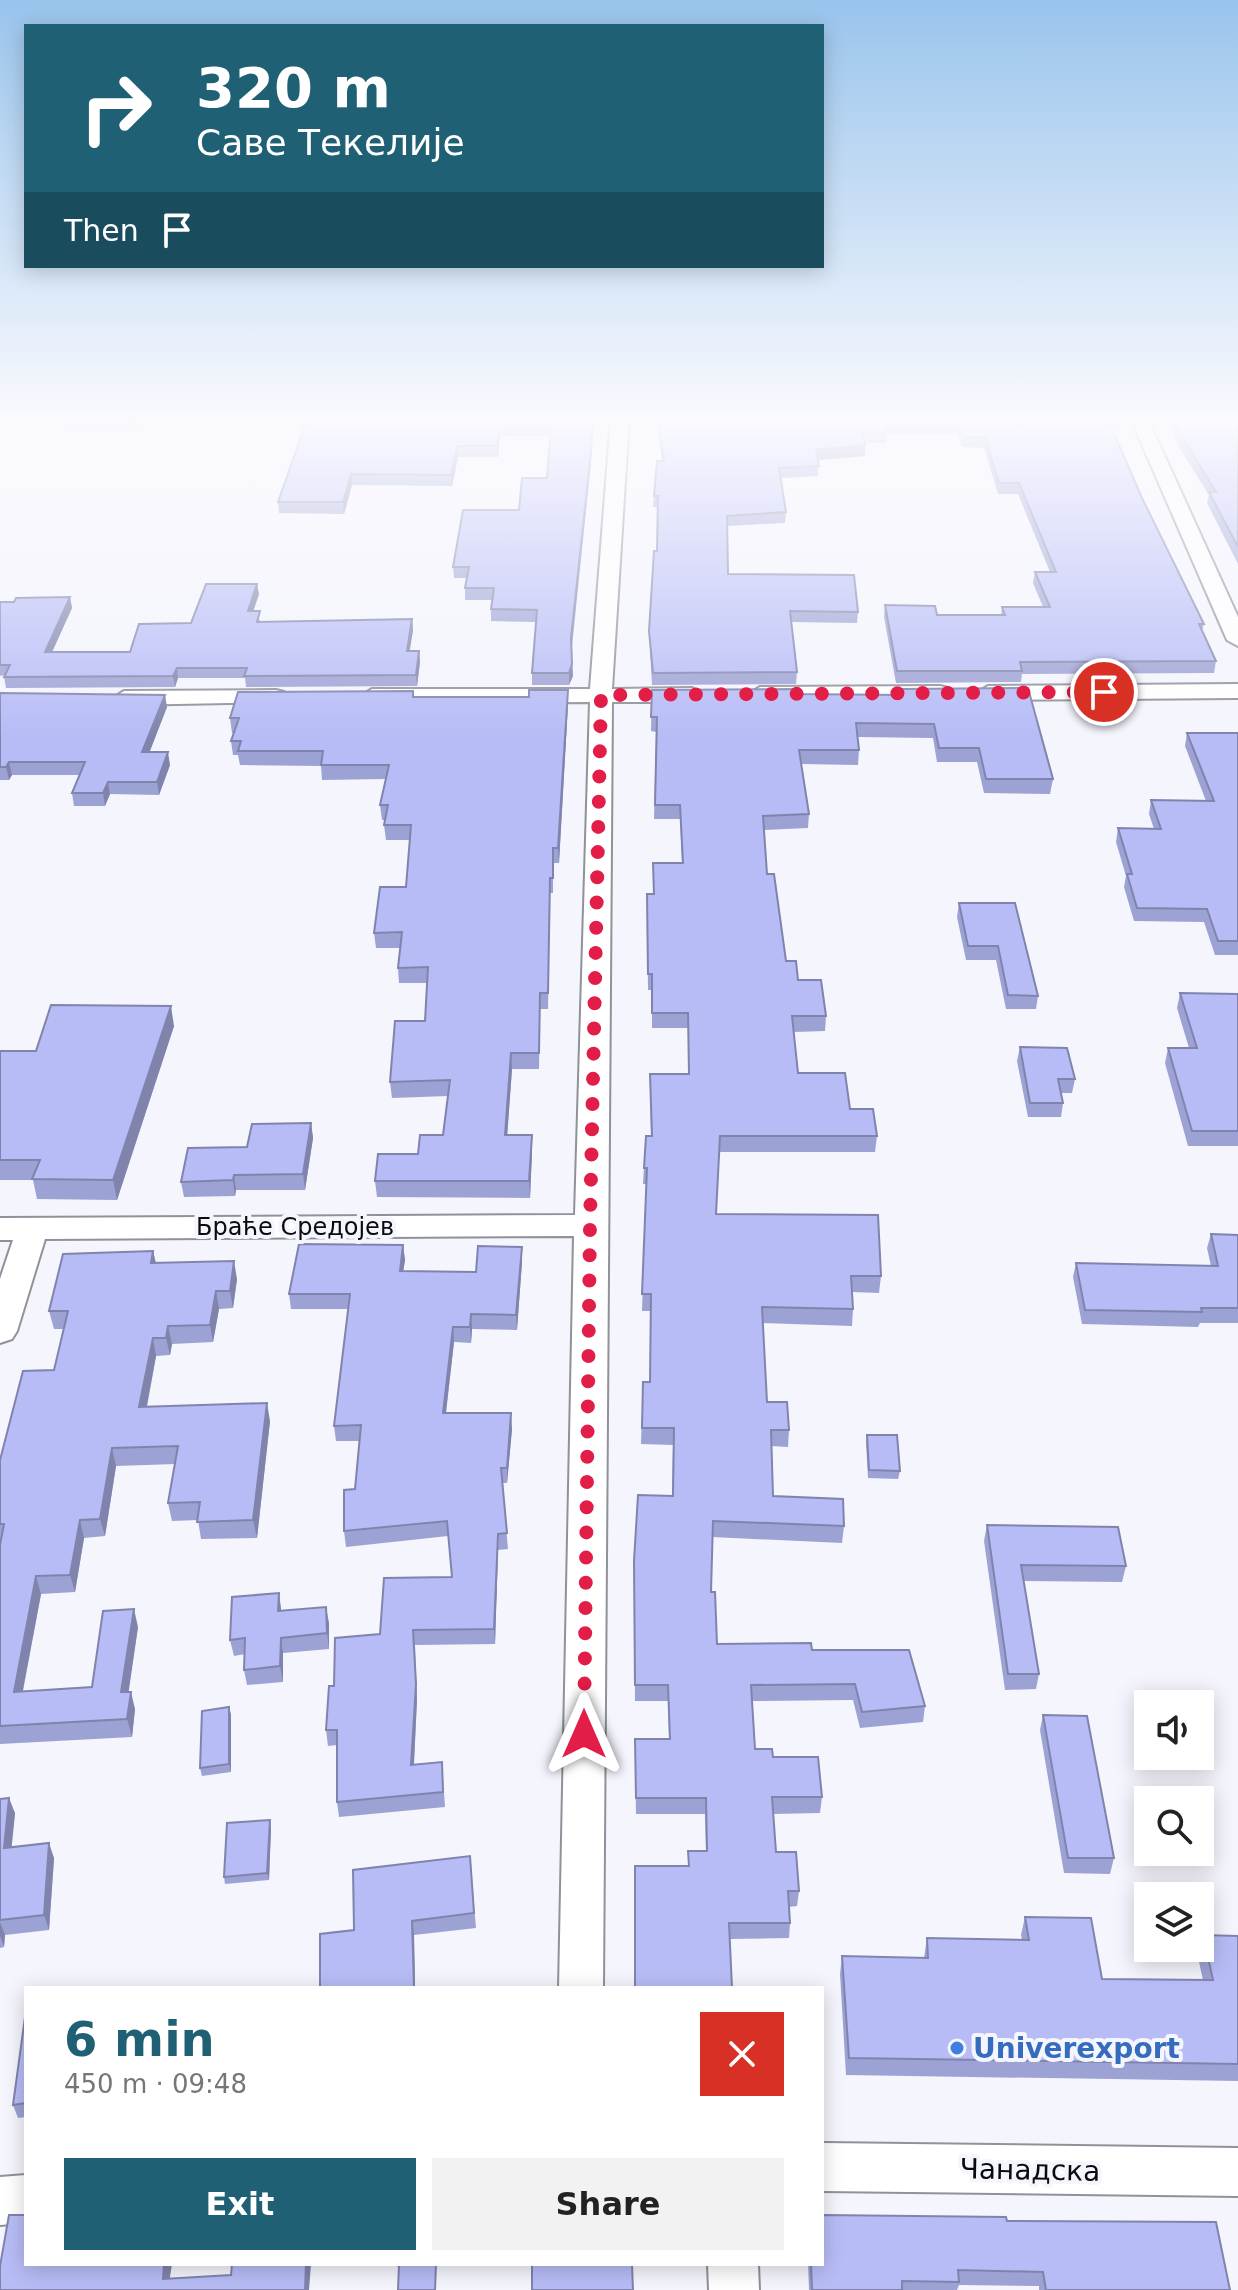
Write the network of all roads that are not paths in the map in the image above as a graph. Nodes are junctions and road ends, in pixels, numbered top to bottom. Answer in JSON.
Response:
{"nodes":[{"id":1,"x":613,"y":524,"type":"edge"},
{"id":2,"x":1186,"y":524,"type":"edge"},
{"id":3,"x":1238,"y":640,"type":"edge"},
{"id":4,"x":1238,"y":691,"type":"edge"},
{"id":5,"x":601,"y":695,"type":"junction"},
{"id":6,"x":297,"y":697,"type":"edge"},
{"id":7,"x":344,"y":697,"type":"edge"},
{"id":8,"x":94,"y":698,"type":"edge"},
{"id":9,"x":590,"y":1225,"type":"junction"},
{"id":10,"x":16,"y":1229,"type":"edge"},
{"id":11,"x":0,"y":1331,"type":"edge"},
{"id":12,"x":581,"y":1986,"type":"edge"},
{"id":13,"x":824,"y":2167,"type":"edge"},
{"id":14,"x":1238,"y":2172,"type":"edge"},
{"id":15,"x":24,"y":2199,"type":"edge"},
{"id":16,"x":0,"y":2201,"type":"edge"},
{"id":17,"x":733,"y":2266,"type":"edge"},
{"id":18,"x":734,"y":2290,"type":"edge"}],
"edges":[{"from":1,"to":5,"type":"street"},
{"from":2,"to":3,"type":"street"},
{"from":4,"to":5,"type":"street"},
{"from":5,"to":7,"type":"street"},
{"from":5,"to":9,"type":"street"},
{"from":6,"to":8,"type":"street"},
{"from":9,"to":10,"type":"street","name":"Браће Средојев"},
{"from":9,"to":12,"type":"street"},
{"from":10,"to":11,"type":"street"},
{"from":13,"to":14,"type":"street","name":"Чанадска"},
{"from":15,"to":16,"type":"street"},
{"from":17,"to":18,"type":"street"}]}
